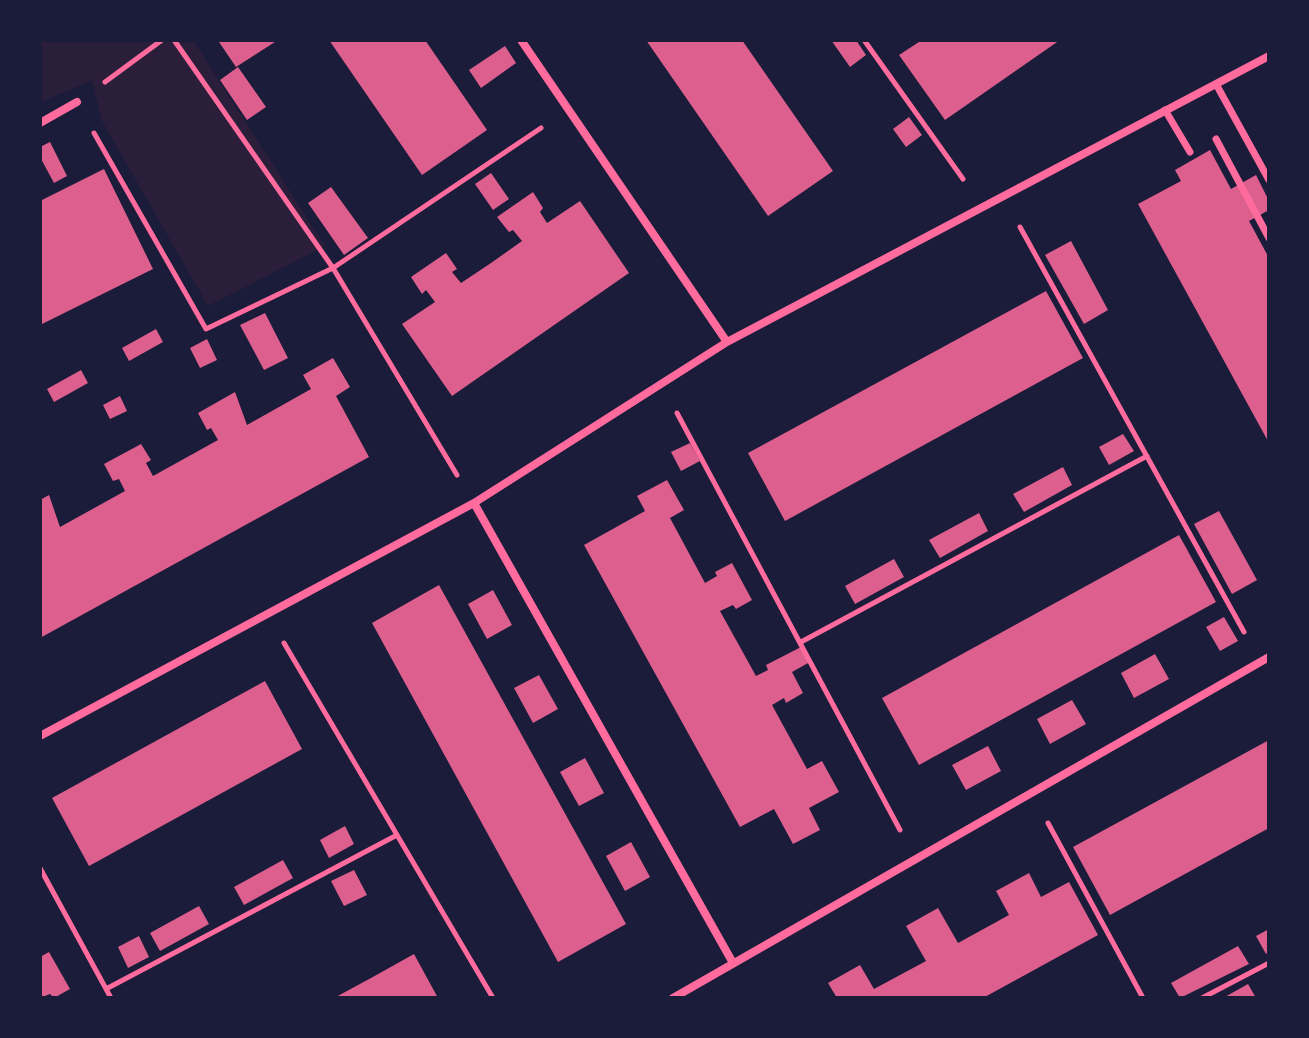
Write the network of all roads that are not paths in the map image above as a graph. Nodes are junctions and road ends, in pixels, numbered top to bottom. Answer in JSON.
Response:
{"nodes":[{"id":1,"x":521,"y":40,"type":"edge"},
{"id":2,"x":1269,"y":56,"type":"edge"},
{"id":3,"x":1216,"y":84,"type":"junction"},
{"id":4,"x":77,"y":102,"type":"road end"},
{"id":5,"x":1165,"y":110,"type":"junction"},
{"id":6,"x":40,"y":123,"type":"edge"},
{"id":7,"x":1216,"y":139,"type":"dead end"},
{"id":8,"x":1190,"y":152,"type":"dead end"},
{"id":9,"x":1269,"y":180,"type":"edge"},
{"id":10,"x":1269,"y":238,"type":"edge"},
{"id":11,"x":727,"y":342,"type":"junction"},
{"id":12,"x":474,"y":503,"type":"junction"},
{"id":13,"x":1265,"y":660,"type":"edge"},
{"id":14,"x":40,"y":736,"type":"edge"},
{"id":15,"x":733,"y":963,"type":"junction"},
{"id":16,"x":673,"y":998,"type":"edge"}],
"edges":[{"from":1,"to":11,"type":"street"},
{"from":2,"to":3,"type":"street"},
{"from":3,"to":5,"type":"street"},
{"from":3,"to":9,"type":"street"},
{"from":4,"to":6,"type":"street"},
{"from":5,"to":8,"type":"street"},
{"from":5,"to":11,"type":"street"},
{"from":7,"to":10,"type":"street"},
{"from":11,"to":12,"type":"street"},
{"from":12,"to":14,"type":"street"},
{"from":12,"to":15,"type":"street"},
{"from":13,"to":15,"type":"street"},
{"from":15,"to":16,"type":"street"}]}
